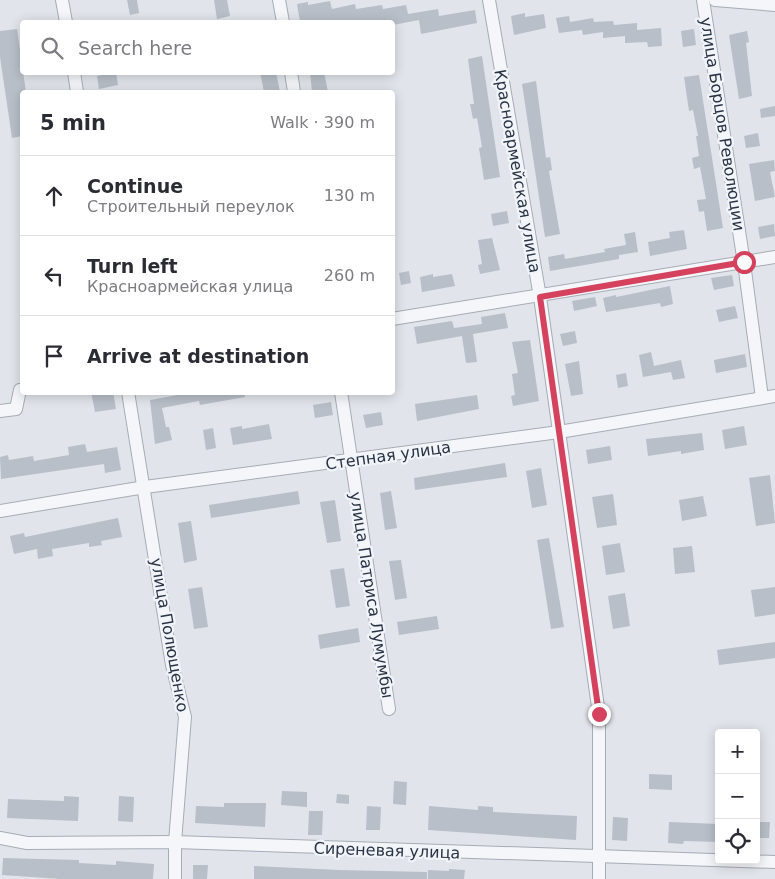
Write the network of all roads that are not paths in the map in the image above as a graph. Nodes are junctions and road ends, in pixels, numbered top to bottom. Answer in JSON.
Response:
{"nodes":[{"id":1,"x":62,"y":0,"type":"edge"},
{"id":2,"x":279,"y":0,"type":"edge"},
{"id":3,"x":489,"y":0,"type":"edge"},
{"id":4,"x":703,"y":0,"type":"edge"},
{"id":5,"x":714,"y":0,"type":"edge"},
{"id":6,"x":775,"y":5,"type":"edge"},
{"id":7,"x":66,"y":20,"type":"edge"},
{"id":8,"x":283,"y":20,"type":"edge"},
{"id":9,"x":74,"y":75,"type":"edge"},
{"id":10,"x":291,"y":75,"type":"edge"},
{"id":11,"x":77,"y":90,"type":"edge"},
{"id":12,"x":294,"y":90,"type":"edge"},
{"id":13,"x":775,"y":257,"type":"edge"},
{"id":14,"x":744,"y":262,"type":"junction"},
{"id":15,"x":540,"y":297,"type":"junction"},
{"id":16,"x":395,"y":319,"type":"edge"},
{"id":17,"x":20,"y":390,"type":"edge"},
{"id":18,"x":129,"y":395,"type":"edge"},
{"id":19,"x":341,"y":395,"type":"edge"},
{"id":20,"x":769,"y":397,"type":"edge"},
{"id":21,"x":0,"y":411,"type":"edge"},
{"id":22,"x":559,"y":432,"type":"junction"},
{"id":23,"x":351,"y":460,"type":"junction"},
{"id":24,"x":145,"y":487,"type":"junction"},
{"id":25,"x":0,"y":511,"type":"edge"},
{"id":26,"x":389,"y":709,"type":"dead end"},
{"id":27,"x":0,"y":838,"type":"edge"},
{"id":28,"x":175,"y":842,"type":"junction"},
{"id":29,"x":599,"y":858,"type":"junction"},
{"id":30,"x":775,"y":862,"type":"edge"},
{"id":31,"x":175,"y":879,"type":"edge"},
{"id":32,"x":598,"y":879,"type":"edge"}],
"edges":[{"from":1,"to":7,"type":"street"},
{"from":2,"to":8,"type":"street"},
{"from":3,"to":15,"type":"street","name":"Красноармейская улица"},
{"from":4,"to":14,"type":"street","name":"улица Борцов Революции"},
{"from":5,"to":6,"type":"street"},
{"from":9,"to":11,"type":"street"},
{"from":10,"to":12,"type":"street"},
{"from":13,"to":14,"type":"street"},
{"from":14,"to":15,"type":"street"},
{"from":14,"to":20,"type":"street","name":"улица Борцов Революции"},
{"from":15,"to":16,"type":"street"},
{"from":15,"to":22,"type":"street","name":"Красноармейская улица"},
{"from":17,"to":21,"type":"street"},
{"from":18,"to":24,"type":"street","name":"улица Полющенко"},
{"from":19,"to":23,"type":"street","name":"улица Патриса Лумумбы"},
{"from":20,"to":22,"type":"street","name":"Степная улица"},
{"from":22,"to":23,"type":"street","name":"Степная улица"},
{"from":22,"to":29,"type":"street","name":"Красноармейская улица"},
{"from":23,"to":24,"type":"street","name":"Степная улица"},
{"from":23,"to":26,"type":"street","name":"улица Патриса Лумумбы"},
{"from":24,"to":25,"type":"street","name":"Степная улица"},
{"from":24,"to":28,"type":"street","name":"улица Полющенко"},
{"from":27,"to":28,"type":"street","name":"Сиреневая улица"},
{"from":28,"to":29,"type":"street","name":"Сиреневая улица"},
{"from":28,"to":31,"type":"street","name":"улица Полющенко"},
{"from":29,"to":30,"type":"street","name":"Сиреневая улица"},
{"from":29,"to":32,"type":"street","name":"Красноармейская улица"}]}
